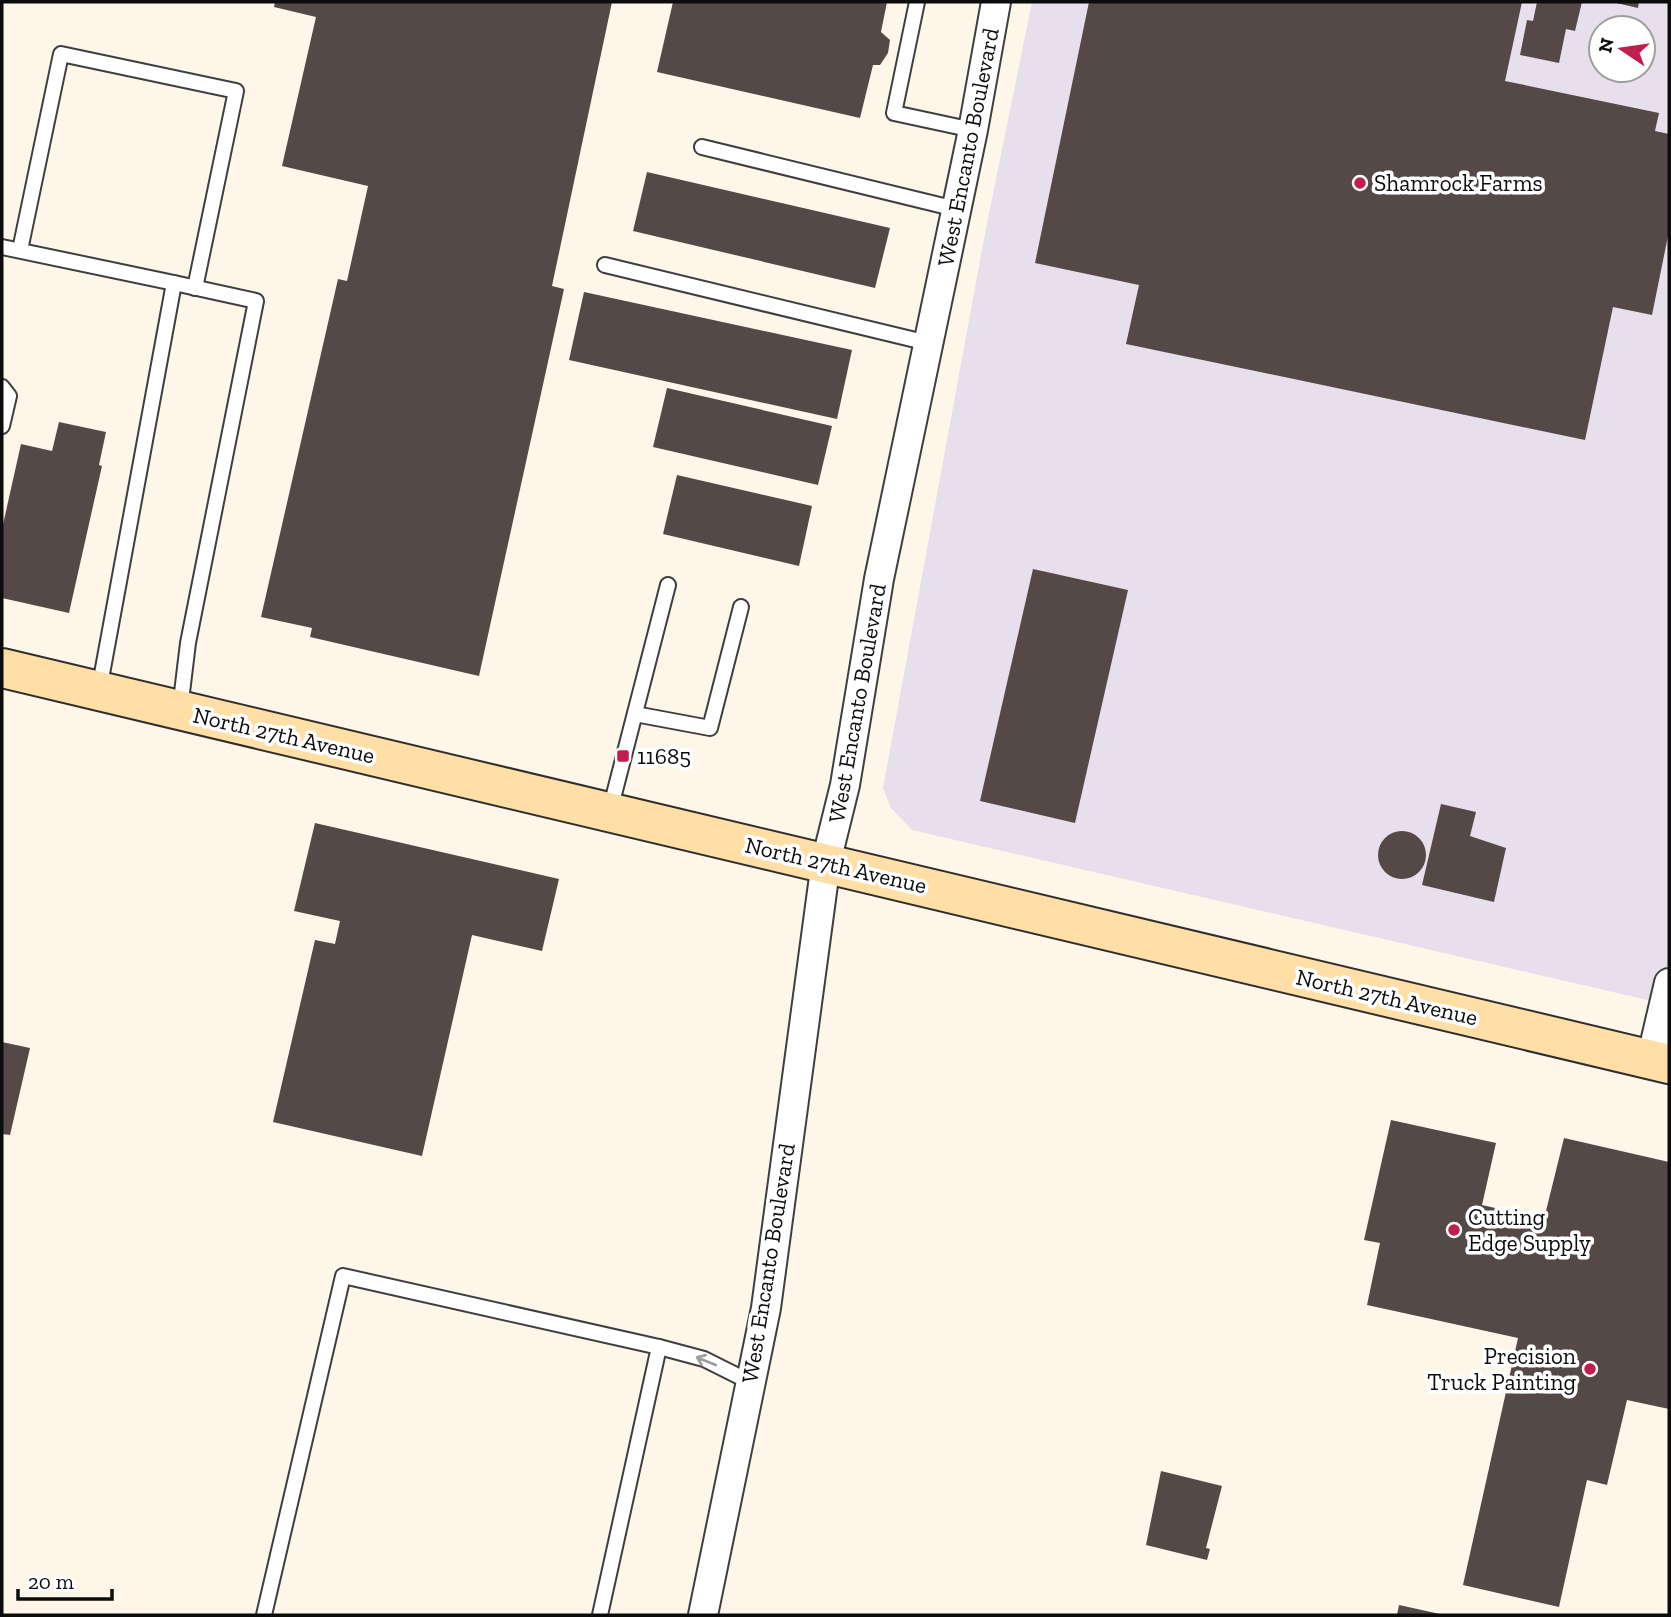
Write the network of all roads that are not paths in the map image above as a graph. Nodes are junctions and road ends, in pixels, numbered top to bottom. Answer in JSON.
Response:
{"nodes":[{"id":1,"x":917,"y":2,"type":"edge"},
{"id":2,"x":996,"y":2,"type":"edge"},
{"id":3,"x":973,"y":130,"type":"junction"},
{"id":4,"x":702,"y":147,"type":"dead end"},
{"id":5,"x":956,"y":209,"type":"junction"},
{"id":6,"x":2,"y":247,"type":"edge"},
{"id":7,"x":20,"y":250,"type":"junction"},
{"id":8,"x":605,"y":265,"type":"dead end"},
{"id":9,"x":174,"y":283,"type":"junction"},
{"id":10,"x":195,"y":288,"type":"junction"},
{"id":11,"x":928,"y":343,"type":"junction"},
{"id":12,"x":2,"y":387,"type":"edge"},
{"id":13,"x":2,"y":426,"type":"edge"},
{"id":14,"x":668,"y":585,"type":"dead end"},
{"id":15,"x":741,"y":607,"type":"dead end"},
{"id":16,"x":2,"y":668,"type":"edge"},
{"id":17,"x":98,"y":691,"type":"junction"},
{"id":18,"x":180,"y":710,"type":"junction"},
{"id":19,"x":635,"y":713,"type":"junction"},
{"id":20,"x":610,"y":812,"type":"junction"},
{"id":21,"x":826,"y":862,"type":"junction"},
{"id":22,"x":1669,"y":983,"type":"edge"},
{"id":23,"x":1660,"y":1062,"type":"edge"},
{"id":24,"x":659,"y":1347,"type":"junction"},
{"id":25,"x":750,"y":1382,"type":"junction"},
{"id":26,"x":264,"y":1615,"type":"edge"},
{"id":27,"x":600,"y":1615,"type":"edge"},
{"id":28,"x":702,"y":1615,"type":"edge"}],
"edges":[{"from":1,"to":3,"type":"lane"},
{"from":2,"to":3,"type":"street","name":"West Encanto Boulevard"},
{"from":3,"to":5,"type":"street","name":"West Encanto Boulevard"},
{"from":4,"to":5,"type":"lane"},
{"from":5,"to":11,"type":"street","name":"West Encanto Boulevard"},
{"from":6,"to":7,"type":"lane"},
{"from":7,"to":9,"type":"lane"},
{"from":7,"to":10,"type":"lane"},
{"from":8,"to":11,"type":"lane"},
{"from":9,"to":10,"type":"lane"},
{"from":9,"to":17,"type":"lane"},
{"from":10,"to":18,"type":"lane"},
{"from":11,"to":21,"type":"street","name":"West Encanto Boulevard"},
{"from":12,"to":13,"type":"lane"},
{"from":14,"to":19,"type":"lane"},
{"from":15,"to":19,"type":"lane"},
{"from":16,"to":17,"type":"main road","name":"North 27th Avenue"},
{"from":17,"to":18,"type":"main road","name":"North 27th Avenue"},
{"from":18,"to":20,"type":"main road","name":"North 27th Avenue"},
{"from":19,"to":20,"type":"lane"},
{"from":20,"to":21,"type":"main road","name":"North 27th Avenue"},
{"from":21,"to":23,"type":"main road","name":"North 27th Avenue"},
{"from":21,"to":25,"type":"street","name":"West Encanto Boulevard"},
{"from":22,"to":23,"type":"street"},
{"from":25,"to":24,"type":"lane","one_way":true},
{"from":24,"to":26,"type":"lane"},
{"from":24,"to":27,"type":"lane"},
{"from":25,"to":28,"type":"street","name":"West Encanto Boulevard"}]}
